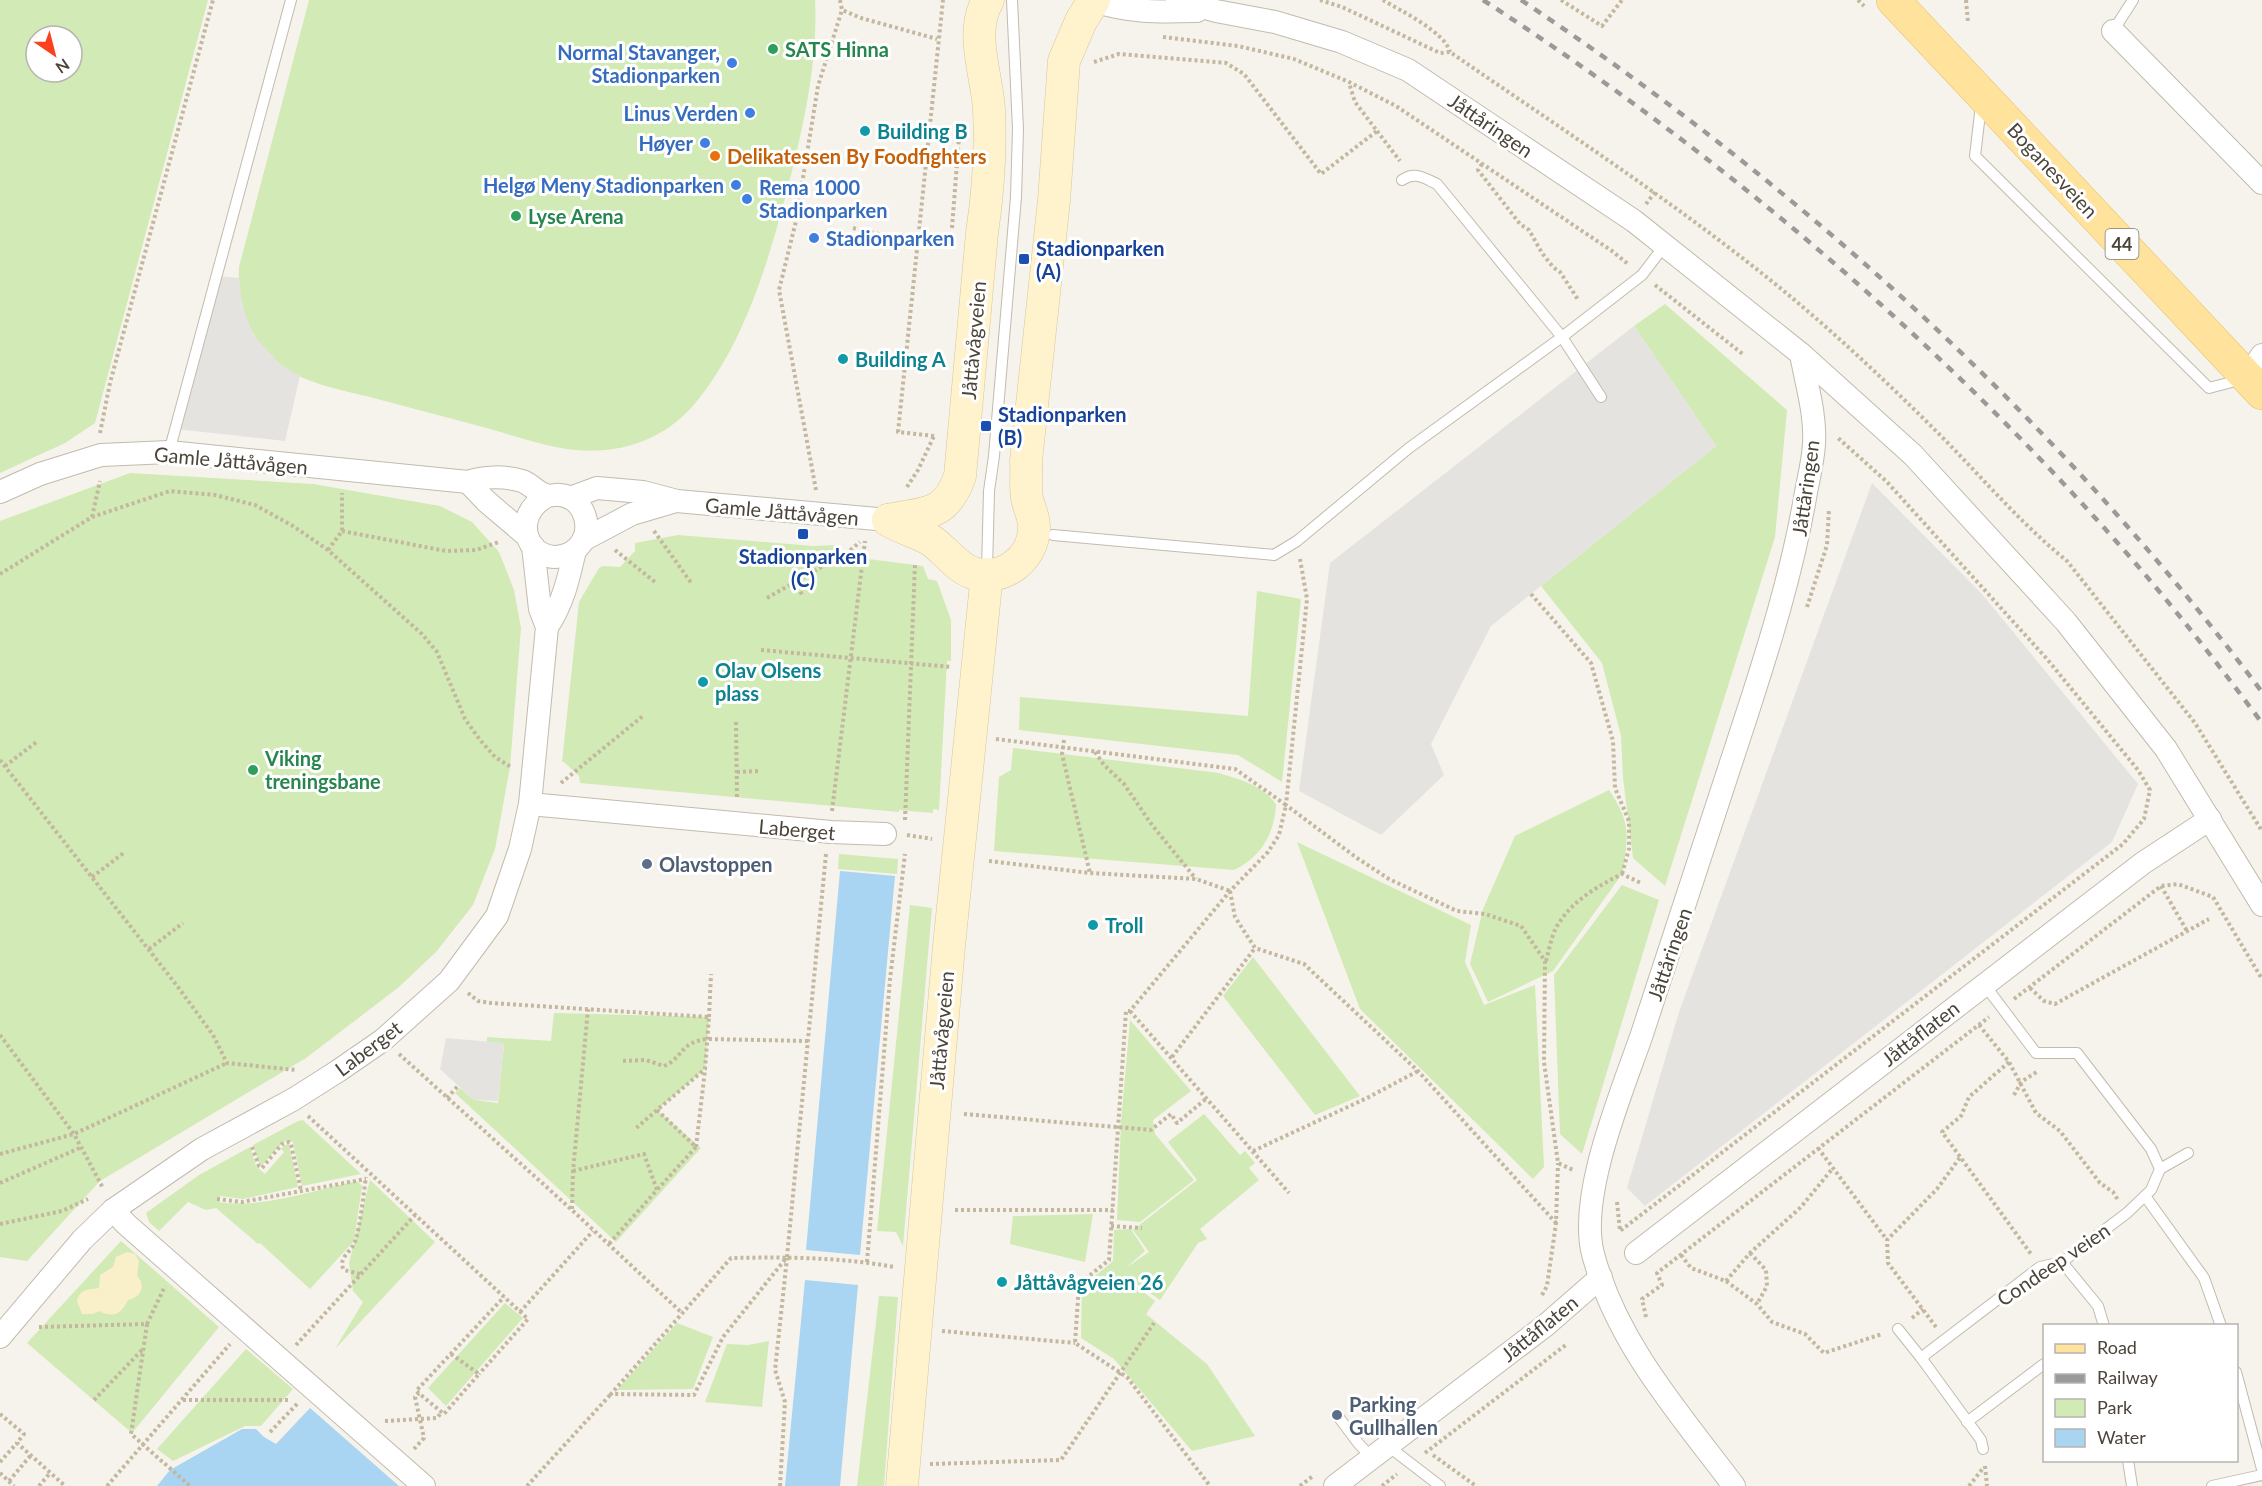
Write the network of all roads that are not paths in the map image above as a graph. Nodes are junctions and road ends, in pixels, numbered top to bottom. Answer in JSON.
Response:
{"nodes":[{"id":1,"x":291,"y":0,"type":"edge"},
{"id":2,"x":988,"y":0,"type":"edge"},
{"id":3,"x":1012,"y":0,"type":"edge"},
{"id":4,"x":1093,"y":0,"type":"edge"},
{"id":5,"x":1176,"y":0,"type":"edge"},
{"id":6,"x":1893,"y":0,"type":"edge"},
{"id":7,"x":2133,"y":0,"type":"edge"},
{"id":8,"x":1216,"y":11,"type":"junction"},
{"id":9,"x":2113,"y":31,"type":"joint"},
{"id":10,"x":1982,"y":95,"type":"junction"},
{"id":11,"x":1402,"y":180,"type":"dead end"},
{"id":12,"x":2262,"y":183,"type":"edge"},
{"id":13,"x":1665,"y":245,"type":"junction"},
{"id":14,"x":1562,"y":337,"type":"junction"},
{"id":15,"x":1801,"y":354,"type":"junction"},
{"id":16,"x":2257,"y":375,"type":"edge"},
{"id":17,"x":1601,"y":397,"type":"dead end"},
{"id":18,"x":169,"y":452,"type":"junction"},
{"id":19,"x":468,"y":482,"type":"junction"},
{"id":20,"x":0,"y":492,"type":"edge"},
{"id":21,"x":547,"y":496,"type":"junction"},
{"id":22,"x":570,"y":498,"type":"junction"},
{"id":23,"x":677,"y":501,"type":"junction"},
{"id":24,"x":876,"y":529,"type":"junction"},
{"id":25,"x":1053,"y":535,"type":"dead end"},
{"id":26,"x":530,"y":540,"type":"junction"},
{"id":27,"x":579,"y":545,"type":"junction"},
{"id":28,"x":987,"y":574,"type":"junction"},
{"id":29,"x":547,"y":627,"type":"junction"},
{"id":30,"x":530,"y":804,"type":"junction"},
{"id":31,"x":2210,"y":819,"type":"junction"},
{"id":32,"x":885,"y":834,"type":"dead end"},
{"id":33,"x":2262,"y":905,"type":"edge"},
{"id":34,"x":1984,"y":984,"type":"junction"},
{"id":35,"x":2188,"y":1153,"type":"dead end"},
{"id":36,"x":2160,"y":1169,"type":"junction"},
{"id":37,"x":2145,"y":1196,"type":"junction"},
{"id":38,"x":109,"y":1201,"type":"junction"},
{"id":39,"x":1636,"y":1252,"type":"dead end"},
{"id":40,"x":2062,"y":1262,"type":"junction"},
{"id":41,"x":1601,"y":1277,"type":"junction"},
{"id":42,"x":2102,"y":1324,"type":"edge"},
{"id":43,"x":2220,"y":1324,"type":"edge"},
{"id":44,"x":1898,"y":1329,"type":"road end"},
{"id":45,"x":0,"y":1337,"type":"edge"},
{"id":46,"x":1922,"y":1359,"type":"junction"},
{"id":47,"x":2043,"y":1365,"type":"edge"},
{"id":48,"x":2238,"y":1379,"type":"edge"},
{"id":49,"x":1337,"y":1415,"type":"dead end"},
{"id":50,"x":1967,"y":1422,"type":"junction"},
{"id":51,"x":1983,"y":1449,"type":"dead end"},
{"id":52,"x":1380,"y":1452,"type":"junction"},
{"id":53,"x":2128,"y":1462,"type":"edge"},
{"id":54,"x":2262,"y":1468,"type":"edge"},
{"id":55,"x":2262,"y":1475,"type":"edge"},
{"id":56,"x":1325,"y":1480,"type":"edge"},
{"id":57,"x":424,"y":1486,"type":"edge"},
{"id":58,"x":902,"y":1486,"type":"edge"},
{"id":59,"x":1440,"y":1486,"type":"edge"},
{"id":60,"x":1734,"y":1486,"type":"edge"},
{"id":61,"x":2132,"y":1486,"type":"edge"},
{"id":62,"x":2212,"y":1486,"type":"edge"}],
"edges":[{"from":1,"to":18,"type":"lane"},
{"from":2,"to":24,"type":"street","name":"Jåttåvågveien"},
{"from":3,"to":28,"type":"lane"},
{"from":4,"to":8,"type":"street","name":"Jåttåringen"},
{"from":4,"to":28,"type":"street"},
{"from":5,"to":8,"type":"street","name":"Jåttåringen"},
{"from":6,"to":10,"type":"main road","name":"Boganesveien","number":"44"},
{"from":7,"to":9,"type":"lane"},
{"from":8,"to":13,"type":"street","name":"Jåttåringen"},
{"from":9,"to":12,"type":"street"},
{"from":10,"to":16,"type":"main road","name":"Boganesveien","number":"44"},
{"from":10,"to":16,"type":"lane"},
{"from":11,"to":14,"type":"lane"},
{"from":13,"to":14,"type":"lane"},
{"from":13,"to":15,"type":"street","name":"Jåttåringen"},
{"from":14,"to":17,"type":"lane"},
{"from":14,"to":25,"type":"lane"},
{"from":15,"to":31,"type":"street"},
{"from":15,"to":41,"type":"street","name":"Jåttåringen"},
{"from":18,"to":19,"type":"street","name":"Gamle Jåttåvågen"},
{"from":18,"to":20,"type":"street","name":"Gamle Jåttåvågen"},
{"from":19,"to":21,"type":"street","name":"Gamle Jåttåvågen"},
{"from":19,"to":26,"type":"street","name":"Gamle Jåttåvågen"},
{"from":21,"to":22,"type":"street","name":"Gamle Jåttåvågen"},
{"from":21,"to":26,"type":"street"},
{"from":22,"to":23,"type":"street","name":"Gamle Jåttåvågen"},
{"from":22,"to":27,"type":"street"},
{"from":23,"to":24,"type":"street","name":"Gamle Jåttåvågen"},
{"from":23,"to":27,"type":"street","name":"Gamle Jåttåvågen"},
{"from":24,"to":28,"type":"street"},
{"from":26,"to":27,"type":"street","name":"Gamle Jåttåvågen"},
{"from":26,"to":29,"type":"street","name":"Laberget"},
{"from":27,"to":29,"type":"street","name":"Laberget"},
{"from":28,"to":58,"type":"street","name":"Jåttåvågveien"},
{"from":29,"to":30,"type":"street","name":"Laberget"},
{"from":30,"to":32,"type":"street","name":"Laberget"},
{"from":30,"to":38,"type":"street","name":"Laberget"},
{"from":31,"to":33,"type":"street"},
{"from":31,"to":34,"type":"street","name":"Jåttåflaten"},
{"from":34,"to":36,"type":"lane"},
{"from":34,"to":39,"type":"street","name":"Jåttåflaten"},
{"from":35,"to":36,"type":"lane"},
{"from":36,"to":37,"type":"lane","name":"Condeep veien"},
{"from":37,"to":40,"type":"lane","name":"Condeep veien"},
{"from":37,"to":43,"type":"lane"},
{"from":38,"to":45,"type":"street","name":"Laberget"},
{"from":38,"to":57,"type":"street"},
{"from":40,"to":42,"type":"lane"},
{"from":40,"to":46,"type":"lane","name":"Condeep veien"},
{"from":41,"to":52,"type":"street","name":"Jåttåflaten"},
{"from":41,"to":60,"type":"street"},
{"from":44,"to":46,"type":"lane"},
{"from":46,"to":50,"type":"lane"},
{"from":47,"to":50,"type":"lane"},
{"from":48,"to":54,"type":"lane"},
{"from":49,"to":52,"type":"lane"},
{"from":50,"to":51,"type":"lane"},
{"from":52,"to":56,"type":"street","name":"Jåttåflaten"},
{"from":52,"to":59,"type":"lane"},
{"from":53,"to":61,"type":"lane"},
{"from":55,"to":62,"type":"lane"}]}
